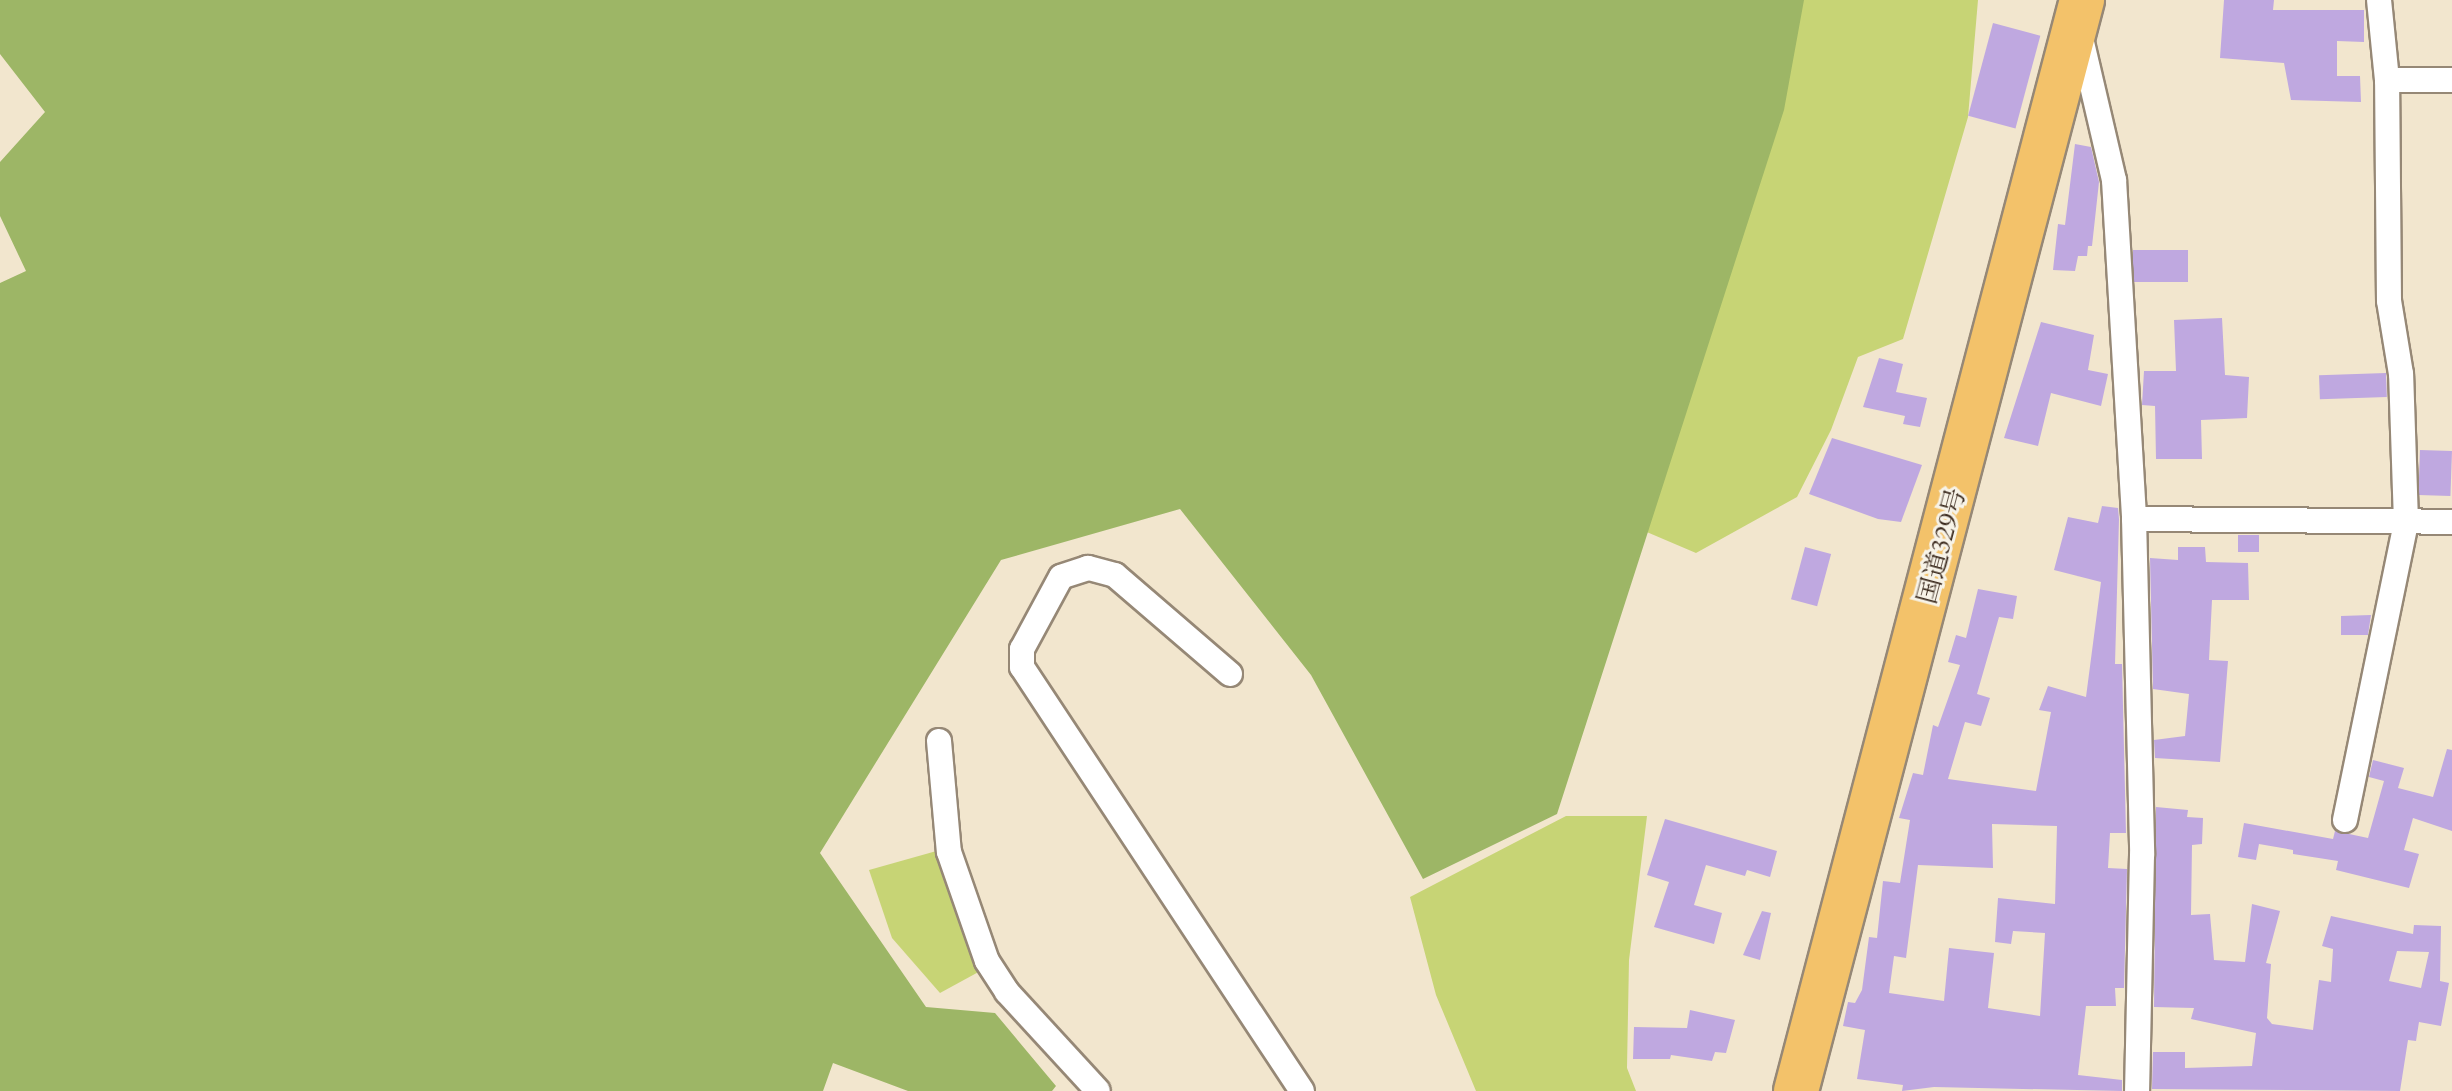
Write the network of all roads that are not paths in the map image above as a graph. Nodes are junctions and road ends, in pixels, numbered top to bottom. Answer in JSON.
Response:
{"nodes":[{"id":1,"x":2379,"y":0,"type":"edge"},
{"id":2,"x":2080,"y":14,"type":"edge"},
{"id":3,"x":2387,"y":80,"type":"junction"},
{"id":4,"x":2452,"y":80,"type":"edge"},
{"id":5,"x":2134,"y":512,"type":"junction"},
{"id":6,"x":2406,"y":514,"type":"junction"},
{"id":7,"x":2452,"y":522,"type":"edge"},
{"id":8,"x":1230,"y":674,"type":"dead end"},
{"id":9,"x":939,"y":741,"type":"dead end"},
{"id":10,"x":2345,"y":820,"type":"dead end"},
{"id":11,"x":1098,"y":1091,"type":"edge"},
{"id":12,"x":1302,"y":1091,"type":"edge"},
{"id":13,"x":1796,"y":1091,"type":"edge"},
{"id":14,"x":2137,"y":1091,"type":"edge"}],
"edges":[{"from":1,"to":3,"type":"street"},
{"from":2,"to":5,"type":"street"},
{"from":2,"to":13,"type":"highway","name":"国道329号"},
{"from":3,"to":4,"type":"street"},
{"from":3,"to":6,"type":"street"},
{"from":5,"to":6,"type":"street"},
{"from":5,"to":14,"type":"street"},
{"from":6,"to":7,"type":"street"},
{"from":6,"to":10,"type":"street"},
{"from":8,"to":12,"type":"street"},
{"from":9,"to":11,"type":"street"}]}
